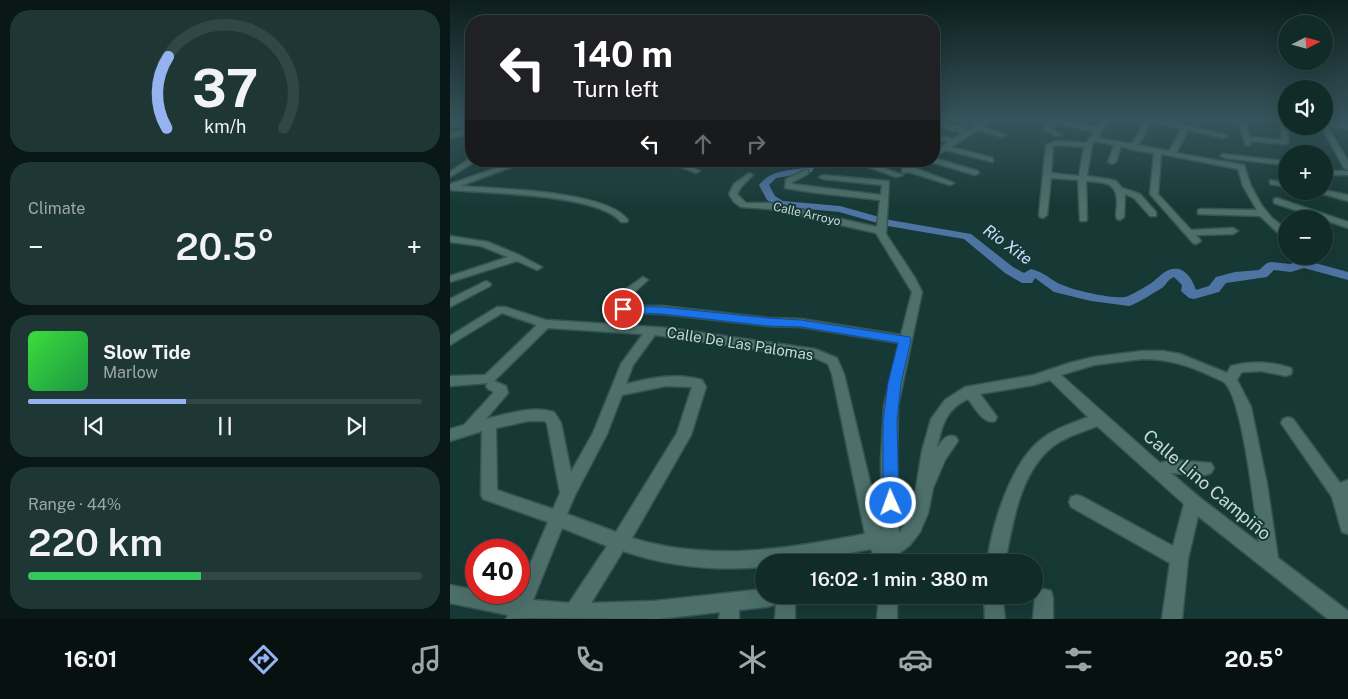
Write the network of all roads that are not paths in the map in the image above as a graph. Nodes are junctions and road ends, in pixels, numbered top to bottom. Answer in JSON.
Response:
{"nodes":[{"id":1,"x":948,"y":148,"type":"edge"},
{"id":2,"x":1050,"y":148,"type":"edge"},
{"id":3,"x":1089,"y":148,"type":"edge"},
{"id":4,"x":1117,"y":148,"type":"edge"},
{"id":5,"x":1133,"y":148,"type":"edge"},
{"id":6,"x":1175,"y":148,"type":"edge"},
{"id":7,"x":1221,"y":148,"type":"edge"},
{"id":8,"x":1338,"y":148,"type":"edge"},
{"id":9,"x":1225,"y":150,"type":"junction"},
{"id":10,"x":1158,"y":152,"type":"junction"},
{"id":11,"x":1171,"y":155,"type":"junction"},
{"id":12,"x":940,"y":157,"type":"edge"},
{"id":13,"x":990,"y":160,"type":"dead end"},
{"id":14,"x":1278,"y":161,"type":"edge"},
{"id":15,"x":1112,"y":162,"type":"dead end"},
{"id":16,"x":465,"y":165,"type":"edge"},
{"id":17,"x":507,"y":167,"type":"edge"},
{"id":18,"x":687,"y":167,"type":"edge"},
{"id":19,"x":874,"y":167,"type":"edge"},
{"id":20,"x":911,"y":167,"type":"edge"},
{"id":21,"x":921,"y":167,"type":"edge"},
{"id":22,"x":1348,"y":168,"type":"edge"},
{"id":23,"x":696,"y":171,"type":"dead end"},
{"id":24,"x":805,"y":172,"type":"dead end"},
{"id":25,"x":975,"y":172,"type":"dead end"},
{"id":26,"x":1333,"y":173,"type":"edge"},
{"id":27,"x":1348,"y":173,"type":"edge"},
{"id":28,"x":450,"y":175,"type":"edge"},
{"id":29,"x":749,"y":175,"type":"dead end"},
{"id":30,"x":899,"y":175,"type":"junction"},
{"id":31,"x":1048,"y":175,"type":"junction"},
{"id":32,"x":823,"y":177,"type":"dead end"},
{"id":33,"x":1082,"y":178,"type":"junction"},
{"id":34,"x":1273,"y":182,"type":"dead end"},
{"id":35,"x":886,"y":183,"type":"junction"},
{"id":36,"x":950,"y":183,"type":"dead end"},
{"id":37,"x":1278,"y":183,"type":"edge"},
{"id":38,"x":450,"y":187,"type":"edge"},
{"id":39,"x":1120,"y":190,"type":"junction"},
{"id":40,"x":1333,"y":195,"type":"edge"},
{"id":41,"x":884,"y":198,"type":"junction"},
{"id":42,"x":1348,"y":198,"type":"edge"},
{"id":43,"x":1277,"y":201,"type":"dead end"},
{"id":44,"x":1200,"y":212,"type":"dead end"},
{"id":45,"x":1264,"y":213,"type":"junction"},
{"id":46,"x":1043,"y":214,"type":"dead end"},
{"id":47,"x":1153,"y":214,"type":"dead end"},
{"id":48,"x":1120,"y":217,"type":"dead end"},
{"id":49,"x":1082,"y":219,"type":"dead end"},
{"id":50,"x":624,"y":220,"type":"dead end"},
{"id":51,"x":881,"y":225,"type":"junction"},
{"id":52,"x":1348,"y":225,"type":"edge"},
{"id":53,"x":1278,"y":227,"type":"edge"},
{"id":54,"x":1233,"y":231,"type":"dead end"},
{"id":55,"x":1189,"y":233,"type":"junction"},
{"id":56,"x":450,"y":239,"type":"edge"},
{"id":57,"x":1196,"y":241,"type":"dead end"},
{"id":58,"x":517,"y":258,"type":"junction"},
{"id":59,"x":537,"y":267,"type":"dead end"},
{"id":60,"x":450,"y":278,"type":"edge"},
{"id":61,"x":643,"y":280,"type":"dead end"},
{"id":62,"x":486,"y":284,"type":"dead end"},
{"id":63,"x":450,"y":304,"type":"edge"},
{"id":64,"x":623,"y":309,"type":"junction"},
{"id":65,"x":545,"y":324,"type":"junction"},
{"id":66,"x":634,"y":329,"type":"junction"},
{"id":67,"x":652,"y":331,"type":"junction"},
{"id":68,"x":905,"y":340,"type":"junction"},
{"id":69,"x":450,"y":341,"type":"edge"},
{"id":70,"x":1286,"y":372,"type":"dead end"},
{"id":71,"x":1052,"y":374,"type":"junction"},
{"id":72,"x":1230,"y":380,"type":"junction"},
{"id":73,"x":450,"y":381,"type":"edge"},
{"id":74,"x":494,"y":386,"type":"dead end"},
{"id":75,"x":970,"y":391,"type":"junction"},
{"id":76,"x":616,"y":392,"type":"junction"},
{"id":77,"x":990,"y":417,"type":"dead end"},
{"id":78,"x":1099,"y":419,"type":"junction"},
{"id":79,"x":1288,"y":423,"type":"dead end"},
{"id":80,"x":489,"y":425,"type":"junction"},
{"id":81,"x":469,"y":429,"type":"junction"},
{"id":82,"x":450,"y":434,"type":"edge"},
{"id":83,"x":951,"y":441,"type":"dead end"},
{"id":84,"x":1206,"y":468,"type":"dead end"},
{"id":85,"x":1157,"y":471,"type":"junction"},
{"id":86,"x":927,"y":486,"type":"junction"},
{"id":87,"x":1344,"y":490,"type":"edge"},
{"id":88,"x":568,"y":493,"type":"junction"},
{"id":89,"x":1077,"y":502,"type":"dead end"},
{"id":90,"x":1192,"y":502,"type":"junction"},
{"id":91,"x":557,"y":518,"type":"junction"},
{"id":92,"x":1348,"y":526,"type":"edge"},
{"id":93,"x":875,"y":540,"type":"junction"},
{"id":94,"x":619,"y":543,"type":"junction"},
{"id":95,"x":815,"y":554,"type":"edge"},
{"id":96,"x":885,"y":554,"type":"edge"},
{"id":97,"x":888,"y":554,"type":"edge"},
{"id":98,"x":891,"y":554,"type":"edge"},
{"id":99,"x":997,"y":554,"type":"edge"},
{"id":100,"x":1179,"y":559,"type":"junction"},
{"id":101,"x":755,"y":561,"type":"edge"},
{"id":102,"x":1270,"y":562,"type":"junction"},
{"id":103,"x":450,"y":594,"type":"edge"},
{"id":104,"x":1044,"y":598,"type":"dead end"},
{"id":105,"x":755,"y":602,"type":"edge"},
{"id":106,"x":786,"y":604,"type":"edge"},
{"id":107,"x":888,"y":604,"type":"edge"},
{"id":108,"x":995,"y":604,"type":"edge"},
{"id":109,"x":729,"y":610,"type":"edge"},
{"id":110,"x":519,"y":614,"type":"edge"},
{"id":111,"x":652,"y":615,"type":"edge"},
{"id":112,"x":571,"y":616,"type":"edge"},
{"id":113,"x":785,"y":619,"type":"edge"},
{"id":114,"x":887,"y":619,"type":"edge"},
{"id":115,"x":996,"y":619,"type":"edge"},
{"id":116,"x":1043,"y":619,"type":"edge"},
{"id":117,"x":1172,"y":619,"type":"edge"},
{"id":118,"x":1343,"y":619,"type":"edge"}],
"edges":[{"from":1,"to":13,"type":"street"},
{"from":2,"to":31,"type":"street"},
{"from":3,"to":33,"type":"street"},
{"from":4,"to":15,"type":"street"},
{"from":5,"to":10,"type":"street"},
{"from":6,"to":11,"type":"street"},
{"from":7,"to":9,"type":"street"},
{"from":8,"to":22,"type":"street"},
{"from":9,"to":11,"type":"street"},
{"from":9,"to":14,"type":"street"},
{"from":9,"to":45,"type":"street"},
{"from":10,"to":11,"type":"street"},
{"from":10,"to":55,"type":"street"},
{"from":12,"to":25,"type":"street"},
{"from":16,"to":28,"type":"street"},
{"from":17,"to":38,"type":"street"},
{"from":18,"to":23,"type":"street"},
{"from":19,"to":30,"type":"street"},
{"from":20,"to":30,"type":"street"},
{"from":21,"to":36,"type":"street"},
{"from":24,"to":41,"type":"street","name":"Calle Arroyo"},
{"from":26,"to":27,"type":"street"},
{"from":29,"to":51,"type":"street","name":"Calle Arroyo"},
{"from":30,"to":35,"type":"street"},
{"from":31,"to":33,"type":"street"},
{"from":31,"to":46,"type":"street"},
{"from":32,"to":35,"type":"street"},
{"from":33,"to":39,"type":"street"},
{"from":33,"to":49,"type":"street"},
{"from":34,"to":37,"type":"street"},
{"from":35,"to":41,"type":"street"},
{"from":38,"to":50,"type":"street"},
{"from":39,"to":47,"type":"street"},
{"from":39,"to":48,"type":"street"},
{"from":40,"to":42,"type":"street"},
{"from":41,"to":51,"type":"street"},
{"from":43,"to":52,"type":"street"},
{"from":44,"to":45,"type":"street"},
{"from":45,"to":53,"type":"street"},
{"from":51,"to":68,"type":"street"},
{"from":54,"to":55,"type":"street"},
{"from":55,"to":57,"type":"street"},
{"from":56,"to":58,"type":"street"},
{"from":58,"to":59,"type":"street"},
{"from":58,"to":60,"type":"street"},
{"from":61,"to":64,"type":"street"},
{"from":62,"to":63,"type":"street"},
{"from":64,"to":66,"type":"street"},
{"from":64,"to":68,"type":"street"},
{"from":65,"to":66,"type":"street","name":"Calle De Las Palomas"},
{"from":65,"to":69,"type":"street","name":"Calle De Las Palomas"},
{"from":65,"to":73,"type":"street"},
{"from":66,"to":67,"type":"street","name":"Calle De Las Palomas"},
{"from":67,"to":76,"type":"street"},
{"from":67,"to":93,"type":"street","name":"Calle De Las Palomas"},
{"from":68,"to":97,"type":"street"},
{"from":70,"to":72,"type":"street"},
{"from":71,"to":72,"type":"street"},
{"from":71,"to":75,"type":"street"},
{"from":71,"to":78,"type":"street","name":"Calle Lino Campiño"},
{"from":72,"to":102,"type":"street"},
{"from":74,"to":81,"type":"street"},
{"from":75,"to":77,"type":"street"},
{"from":75,"to":86,"type":"street"},
{"from":76,"to":88,"type":"street"},
{"from":76,"to":94,"type":"street"},
{"from":78,"to":85,"type":"street","name":"Calle Lino Campiño"},
{"from":78,"to":99,"type":"street"},
{"from":79,"to":87,"type":"street"},
{"from":80,"to":81,"type":"street"},
{"from":80,"to":88,"type":"street"},
{"from":80,"to":91,"type":"street"},
{"from":81,"to":82,"type":"street"},
{"from":83,"to":86,"type":"street"},
{"from":84,"to":85,"type":"street"},
{"from":85,"to":90,"type":"street","name":"Calle Lino Campiño"},
{"from":86,"to":98,"type":"street"},
{"from":87,"to":92,"type":"street"},
{"from":88,"to":91,"type":"street"},
{"from":89,"to":100,"type":"street"},
{"from":90,"to":100,"type":"street"},
{"from":90,"to":102,"type":"street","name":"Calle Lino Campiño"},
{"from":91,"to":94,"type":"street"},
{"from":91,"to":110,"type":"street"},
{"from":93,"to":95,"type":"street"},
{"from":93,"to":96,"type":"street","name":"Calle De Las Palomas"},
{"from":94,"to":101,"type":"street"},
{"from":94,"to":112,"type":"street"},
{"from":100,"to":117,"type":"street"},
{"from":102,"to":118,"type":"street","name":"Calle Lino Campiño"},
{"from":103,"to":110,"type":"street"},
{"from":104,"to":116,"type":"street"},
{"from":105,"to":109,"type":"street"},
{"from":106,"to":113,"type":"street"},
{"from":107,"to":114,"type":"street"},
{"from":108,"to":115,"type":"street"},
{"from":109,"to":111,"type":"street"},
{"from":110,"to":112,"type":"street"},
{"from":111,"to":112,"type":"street"}]}
